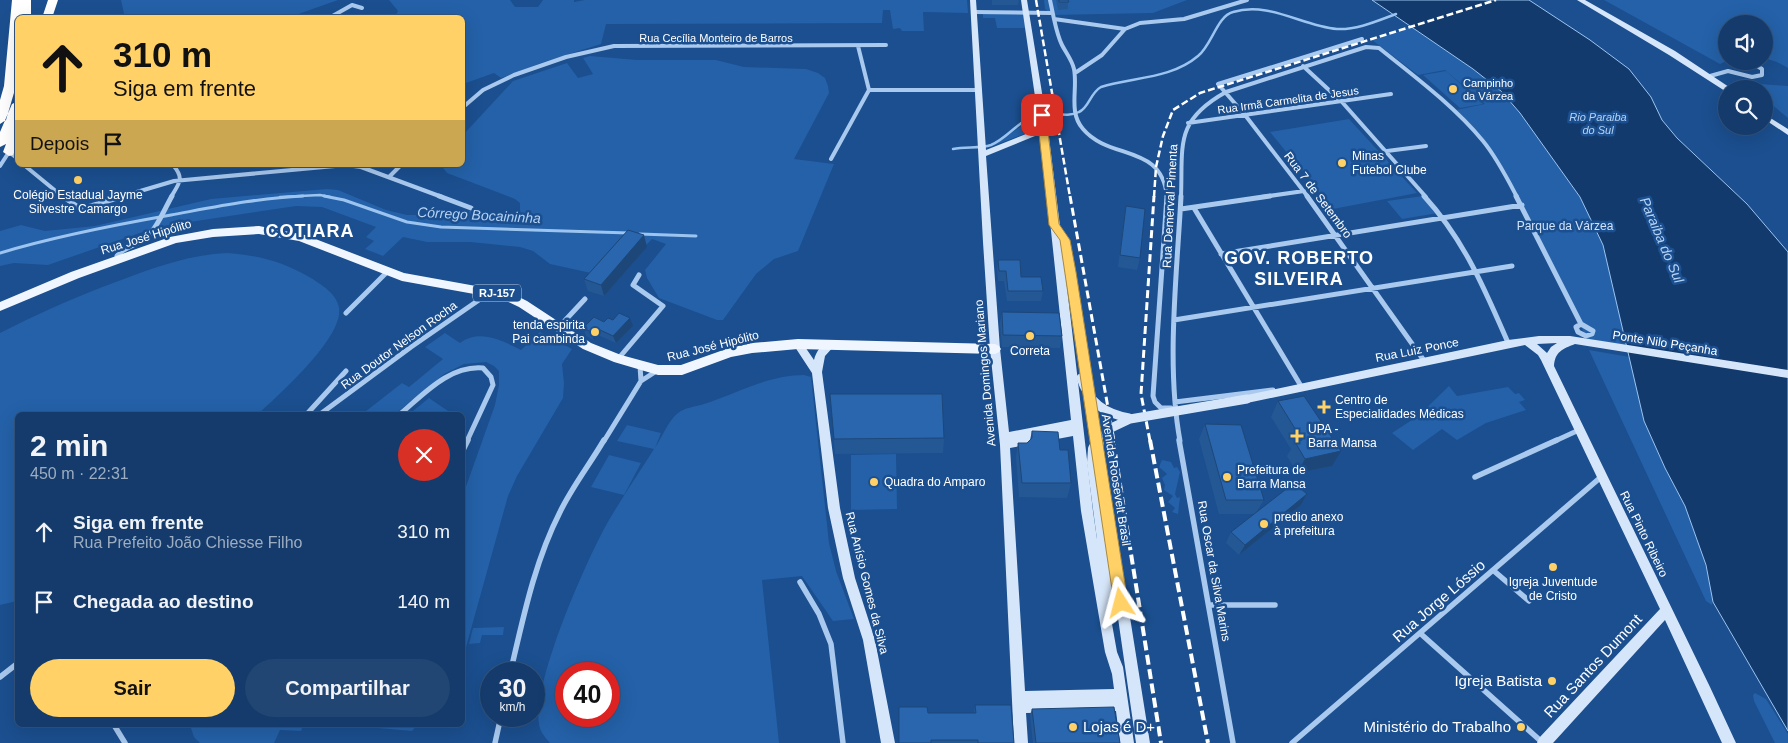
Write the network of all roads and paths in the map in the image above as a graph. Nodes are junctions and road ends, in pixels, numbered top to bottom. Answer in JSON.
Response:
{"nodes":[{"id":1,"x":16,"y":0,"type":"edge"},
{"id":2,"x":26,"y":0,"type":"edge"},
{"id":3,"x":53,"y":0,"type":"edge"},
{"id":4,"x":974,"y":0,"type":"edge"},
{"id":5,"x":1024,"y":0,"type":"edge"},
{"id":6,"x":1050,"y":0,"type":"edge"},
{"id":7,"x":1247,"y":0,"type":"edge"},
{"id":8,"x":1580,"y":0,"type":"edge"},
{"id":9,"x":362,"y":8,"type":"dead end"},
{"id":10,"x":975,"y":12,"type":"junction"},
{"id":11,"x":1026,"y":12,"type":"junction"},
{"id":12,"x":1052,"y":13,"type":"junction"},
{"id":13,"x":26,"y":15,"type":"edge"},
{"id":14,"x":48,"y":15,"type":"edge"},
{"id":15,"x":334,"y":15,"type":"edge"},
{"id":16,"x":1054,"y":19,"type":"junction"},
{"id":17,"x":1125,"y":29,"type":"junction"},
{"id":18,"x":1362,"y":39,"type":"dead end"},
{"id":19,"x":886,"y":45,"type":"dead end"},
{"id":20,"x":858,"y":46,"type":"junction"},
{"id":21,"x":1303,"y":66,"type":"junction"},
{"id":22,"x":1762,"y":70,"type":"edge"},
{"id":23,"x":1075,"y":73,"type":"junction"},
{"id":24,"x":1710,"y":76,"type":"junction"},
{"id":25,"x":1718,"y":82,"type":"edge"},
{"id":26,"x":869,"y":90,"type":"junction"},
{"id":27,"x":979,"y":90,"type":"junction"},
{"id":28,"x":1226,"y":92,"type":"junction"},
{"id":29,"x":1391,"y":94,"type":"dead end"},
{"id":30,"x":1342,"y":102,"type":"junction"},
{"id":31,"x":465,"y":105,"type":"edge"},
{"id":32,"x":15,"y":112,"type":"edge"},
{"id":33,"x":1245,"y":115,"type":"junction"},
{"id":34,"x":0,"y":120,"type":"edge"},
{"id":35,"x":1773,"y":122,"type":"edge"},
{"id":36,"x":1188,"y":123,"type":"junction"},
{"id":37,"x":15,"y":133,"type":"edge"},
{"id":38,"x":1044,"y":133,"type":"junction"},
{"id":39,"x":1788,"y":133,"type":"edge"},
{"id":40,"x":1426,"y":146,"type":"dead end"},
{"id":41,"x":982,"y":148,"type":"junction"},
{"id":42,"x":9,"y":151,"type":"edge"},
{"id":43,"x":1387,"y":151,"type":"junction"},
{"id":44,"x":831,"y":160,"type":"dead end"},
{"id":45,"x":0,"y":166,"type":"edge"},
{"id":46,"x":26,"y":167,"type":"edge"},
{"id":47,"x":176,"y":167,"type":"edge"},
{"id":48,"x":177,"y":167,"type":"edge"},
{"id":49,"x":325,"y":167,"type":"edge"},
{"id":50,"x":360,"y":167,"type":"edge"},
{"id":51,"x":399,"y":167,"type":"edge"},
{"id":52,"x":388,"y":177,"type":"junction"},
{"id":53,"x":196,"y":179,"type":"junction"},
{"id":54,"x":181,"y":180,"type":"junction"},
{"id":55,"x":1304,"y":191,"type":"junction"},
{"id":56,"x":1522,"y":205,"type":"junction"},
{"id":57,"x":471,"y":208,"type":"dead end"},
{"id":58,"x":1194,"y":208,"type":"junction"},
{"id":59,"x":1181,"y":209,"type":"junction"},
{"id":60,"x":1443,"y":216,"type":"junction"},
{"id":61,"x":1054,"y":225,"type":"junction"},
{"id":62,"x":1336,"y":235,"type":"junction"},
{"id":63,"x":1221,"y":254,"type":"junction"},
{"id":64,"x":118,"y":259,"type":"junction"},
{"id":65,"x":1060,"y":265,"type":"junction"},
{"id":66,"x":1512,"y":266,"type":"dead end"},
{"id":67,"x":1476,"y":270,"type":"junction"},
{"id":68,"x":386,"y":272,"type":"junction"},
{"id":69,"x":639,"y":275,"type":"dead end"},
{"id":70,"x":1372,"y":286,"type":"junction"},
{"id":71,"x":492,"y":292,"type":"junction"},
{"id":72,"x":585,"y":299,"type":"dead end"},
{"id":73,"x":0,"y":307,"type":"edge"},
{"id":74,"x":1252,"y":307,"type":"junction"},
{"id":75,"x":346,"y":313,"type":"dead end"},
{"id":76,"x":1174,"y":320,"type":"junction"},
{"id":77,"x":1581,"y":324,"type":"dead end"},
{"id":78,"x":558,"y":328,"type":"junction"},
{"id":79,"x":1533,"y":341,"type":"junction"},
{"id":80,"x":1580,"y":342,"type":"junction"},
{"id":81,"x":798,"y":344,"type":"junction"},
{"id":82,"x":830,"y":345,"type":"junction"},
{"id":83,"x":1509,"y":345,"type":"junction"},
{"id":84,"x":994,"y":349,"type":"junction"},
{"id":85,"x":618,"y":359,"type":"junction"},
{"id":86,"x":1425,"y":362,"type":"junction"},
{"id":87,"x":640,"y":366,"type":"junction"},
{"id":88,"x":1549,"y":366,"type":"junction"},
{"id":89,"x":658,"y":370,"type":"junction"},
{"id":90,"x":346,"y":371,"type":"dead end"},
{"id":91,"x":817,"y":372,"type":"junction"},
{"id":92,"x":1788,"y":374,"type":"edge"},
{"id":93,"x":641,"y":381,"type":"junction"},
{"id":94,"x":1301,"y":386,"type":"junction"},
{"id":95,"x":1175,"y":405,"type":"junction"},
{"id":96,"x":309,"y":412,"type":"edge"},
{"id":97,"x":323,"y":412,"type":"edge"},
{"id":98,"x":403,"y":412,"type":"edge"},
{"id":99,"x":1130,"y":419,"type":"junction"},
{"id":100,"x":1077,"y":427,"type":"junction"},
{"id":101,"x":1579,"y":430,"type":"junction"},
{"id":102,"x":1004,"y":441,"type":"junction"},
{"id":103,"x":465,"y":446,"type":"edge"},
{"id":104,"x":1474,"y":477,"type":"dead end"},
{"id":105,"x":1601,"y":477,"type":"junction"},
{"id":106,"x":1494,"y":572,"type":"junction"},
{"id":107,"x":800,"y":582,"type":"dead end"},
{"id":108,"x":1529,"y":601,"type":"dead end"},
{"id":109,"x":1275,"y":605,"type":"dead end"},
{"id":110,"x":1209,"y":606,"type":"junction"},
{"id":111,"x":1666,"y":611,"type":"junction"},
{"id":112,"x":1420,"y":634,"type":"junction"},
{"id":113,"x":513,"y":662,"type":"edge"},
{"id":114,"x":15,"y":665,"type":"edge"},
{"id":115,"x":1118,"y":674,"type":"junction"},
{"id":116,"x":0,"y":677,"type":"edge"},
{"id":117,"x":1121,"y":700,"type":"junction"},
{"id":118,"x":1020,"y":702,"type":"junction"},
{"id":119,"x":117,"y":727,"type":"edge"},
{"id":120,"x":498,"y":727,"type":"edge"},
{"id":121,"x":494,"y":742,"type":"edge"},
{"id":122,"x":125,"y":743,"type":"edge"},
{"id":123,"x":843,"y":743,"type":"edge"},
{"id":124,"x":888,"y":743,"type":"edge"},
{"id":125,"x":1021,"y":743,"type":"edge"},
{"id":126,"x":1127,"y":743,"type":"edge"},
{"id":127,"x":1143,"y":743,"type":"edge"},
{"id":128,"x":1233,"y":743,"type":"edge"},
{"id":129,"x":1292,"y":743,"type":"edge"},
{"id":130,"x":1543,"y":743,"type":"edge"},
{"id":131,"x":1728,"y":743,"type":"edge"}],
"edges":[{"from":1,"to":34,"type":"highway"},
{"from":2,"to":13,"type":"highway"},
{"from":3,"to":14,"type":"highway"},
{"from":4,"to":10,"type":"main road","name":"Avenida Domingos Mariano"},
{"from":5,"to":11,"type":"main road"},
{"from":6,"to":12,"type":"street"},
{"from":7,"to":17,"type":"street"},
{"from":8,"to":24,"type":"main road"},
{"from":9,"to":15,"type":"street"},
{"from":10,"to":11,"type":"street"},
{"from":10,"to":27,"type":"main road","name":"Avenida Domingos Mariano"},
{"from":11,"to":12,"type":"street"},
{"from":11,"to":38,"type":"main road"},
{"from":12,"to":16,"type":"street"},
{"from":16,"to":17,"type":"street"},
{"from":16,"to":23,"type":"street"},
{"from":17,"to":23,"type":"street"},
{"from":18,"to":28,"type":"street"},
{"from":19,"to":20,"type":"street","name":"Rua Cecília Monteiro de Barros"},
{"from":20,"to":26,"type":"street"},
{"from":20,"to":31,"type":"street","name":"Rua Cecília Monteiro de Barros"},
{"from":21,"to":28,"type":"street"},
{"from":21,"to":30,"type":"street"},
{"from":21,"to":56,"type":"street"},
{"from":22,"to":24,"type":"street"},
{"from":23,"to":95,"type":"street"},
{"from":24,"to":25,"type":"main road"},
{"from":26,"to":27,"type":"street"},
{"from":26,"to":44,"type":"street"},
{"from":27,"to":41,"type":"main road","name":"Avenida Domingos Mariano"},
{"from":28,"to":33,"type":"street","name":"Rua 7 de Setembro"},
{"from":28,"to":36,"type":"street"},
{"from":29,"to":30,"type":"street","name":"Rua Irmã Carmelita de Jesus"},
{"from":30,"to":33,"type":"street","name":"Rua Irmã Carmelita de Jesus"},
{"from":30,"to":43,"type":"street"},
{"from":32,"to":42,"type":"highway"},
{"from":33,"to":36,"type":"street","name":"Rua Irmã Carmelita de Jesus"},
{"from":33,"to":55,"type":"street","name":"Rua 7 de Setembro"},
{"from":35,"to":39,"type":"main road"},
{"from":36,"to":59,"type":"street","name":"Rua Demerval Pimenta"},
{"from":37,"to":42,"type":"highway"},
{"from":38,"to":41,"type":"main road"},
{"from":38,"to":61,"type":"main road"},
{"from":40,"to":43,"type":"street"},
{"from":41,"to":84,"type":"main road","name":"Avenida Domingos Mariano"},
{"from":42,"to":45,"type":"street"},
{"from":43,"to":60,"type":"street"},
{"from":46,"to":54,"type":"street"},
{"from":47,"to":54,"type":"street"},
{"from":48,"to":53,"type":"street"},
{"from":49,"to":53,"type":"street"},
{"from":50,"to":52,"type":"street"},
{"from":51,"to":52,"type":"street"},
{"from":52,"to":57,"type":"street"},
{"from":53,"to":54,"type":"street"},
{"from":54,"to":64,"type":"street"},
{"from":55,"to":58,"type":"street"},
{"from":55,"to":62,"type":"street","name":"Rua 7 de Setembro"},
{"from":56,"to":60,"type":"street"},
{"from":56,"to":77,"type":"street"},
{"from":58,"to":59,"type":"street"},
{"from":58,"to":63,"type":"street"},
{"from":59,"to":76,"type":"street","name":"Rua Demerval Pimenta"},
{"from":60,"to":62,"type":"street"},
{"from":60,"to":67,"type":"street"},
{"from":61,"to":65,"type":"main road"},
{"from":61,"to":127,"type":"main road","name":"Avenida Roosevelt Brasil"},
{"from":62,"to":63,"type":"street"},
{"from":62,"to":70,"type":"street","name":"Rua 7 de Setembro"},
{"from":63,"to":74,"type":"street"},
{"from":64,"to":68,"type":"main road","name":"Rua José Hipólito","number":"RJ-157"},
{"from":64,"to":73,"type":"main road","name":"Rua José Hipólito","number":"RJ-157"},
{"from":65,"to":99,"type":"main road","bridge":true},
{"from":65,"to":100,"type":"main road"},
{"from":66,"to":67,"type":"street"},
{"from":67,"to":70,"type":"street"},
{"from":67,"to":83,"type":"street"},
{"from":68,"to":71,"type":"main road","name":"Rua José Hipólito","number":"RJ-157"},
{"from":68,"to":75,"type":"street"},
{"from":69,"to":85,"type":"street"},
{"from":70,"to":74,"type":"street"},
{"from":70,"to":86,"type":"street","name":"Rua 7 de Setembro"},
{"from":71,"to":78,"type":"main road","name":"Rua José Hipólito","number":"RJ-157"},
{"from":71,"to":97,"type":"street","name":"Rua Doutor Nelson Rocha"},
{"from":72,"to":78,"type":"street"},
{"from":74,"to":76,"type":"street"},
{"from":74,"to":94,"type":"street"},
{"from":76,"to":95,"type":"street","name":"Rua Demerval Pimenta"},
{"from":78,"to":85,"type":"main road","name":"Rua José Hipólito","number":"RJ-157"},
{"from":79,"to":80,"type":"main road","name":"Ponte Nilo Peçanha"},
{"from":79,"to":83,"type":"main road","name":"Rua Luiz Ponce"},
{"from":79,"to":88,"type":"main road","name":"Rua Pinto Ribeiro"},
{"from":80,"to":88,"type":"main road"},
{"from":80,"to":92,"type":"main road","name":"Ponte Nilo Peçanha"},
{"from":81,"to":82,"type":"main road","name":"Rua José Hipólito","number":"RJ-157"},
{"from":81,"to":89,"type":"main road","name":"Rua José Hipólito","number":"RJ-157"},
{"from":81,"to":91,"type":"main road"},
{"from":82,"to":84,"type":"main road","name":"Rua José Hipólito","number":"RJ-157"},
{"from":82,"to":91,"type":"main road","name":"Rua Anísio Gomes da Silva"},
{"from":83,"to":86,"type":"main road","name":"Rua Luiz Ponce"},
{"from":84,"to":102,"type":"main road","name":"Avenida Domingos Mariano"},
{"from":85,"to":87,"type":"main road","name":"Rua José Hipólito","number":"RJ-157"},
{"from":86,"to":94,"type":"main road","name":"Rua Luiz Ponce"},
{"from":87,"to":89,"type":"main road","name":"Rua José Hipólito","number":"RJ-157"},
{"from":87,"to":93,"type":"street"},
{"from":88,"to":101,"type":"main road","name":"Rua Pinto Ribeiro"},
{"from":89,"to":93,"type":"street"},
{"from":90,"to":96,"type":"street"},
{"from":91,"to":124,"type":"main road","name":"Rua Anísio Gomes da Silva"},
{"from":93,"to":113,"type":"street"},
{"from":94,"to":95,"type":"street","name":"Rua Luiz Ponce"},
{"from":94,"to":99,"type":"main road","name":"Rua Luiz Ponce","bridge":true},
{"from":95,"to":110,"type":"street","name":"Rua Oscar da Silva Marins"},
{"from":98,"to":103,"type":"street"},
{"from":99,"to":115,"type":"main road","bridge":true},
{"from":100,"to":102,"type":"main road"},
{"from":100,"to":115,"type":"main road"},
{"from":101,"to":104,"type":"street"},
{"from":101,"to":105,"type":"main road","name":"Rua Pinto Ribeiro"},
{"from":102,"to":118,"type":"main road","name":"Avenida Domingos Mariano"},
{"from":105,"to":106,"type":"street","name":"Rua Jorge Lóssio"},
{"from":105,"to":111,"type":"main road","name":"Rua Pinto Ribeiro"},
{"from":106,"to":108,"type":"street"},
{"from":106,"to":112,"type":"street","name":"Rua Jorge Lóssio"},
{"from":107,"to":123,"type":"street"},
{"from":109,"to":110,"type":"street"},
{"from":110,"to":128,"type":"street","name":"Rua Oscar da Silva Marins"},
{"from":111,"to":130,"type":"main road","name":"Rua Santos Dumont"},
{"from":111,"to":131,"type":"main road","name":"Rua Pinto Ribeiro"},
{"from":112,"to":129,"type":"street","name":"Rua Jorge Lóssio"},
{"from":112,"to":130,"type":"street"},
{"from":114,"to":116,"type":"street"},
{"from":115,"to":117,"type":"main road"},
{"from":117,"to":118,"type":"main road"},
{"from":117,"to":126,"type":"main road"},
{"from":118,"to":125,"type":"main road","name":"Avenida Domingos Mariano"},
{"from":119,"to":122,"type":"street"},
{"from":120,"to":121,"type":"street"}]}
